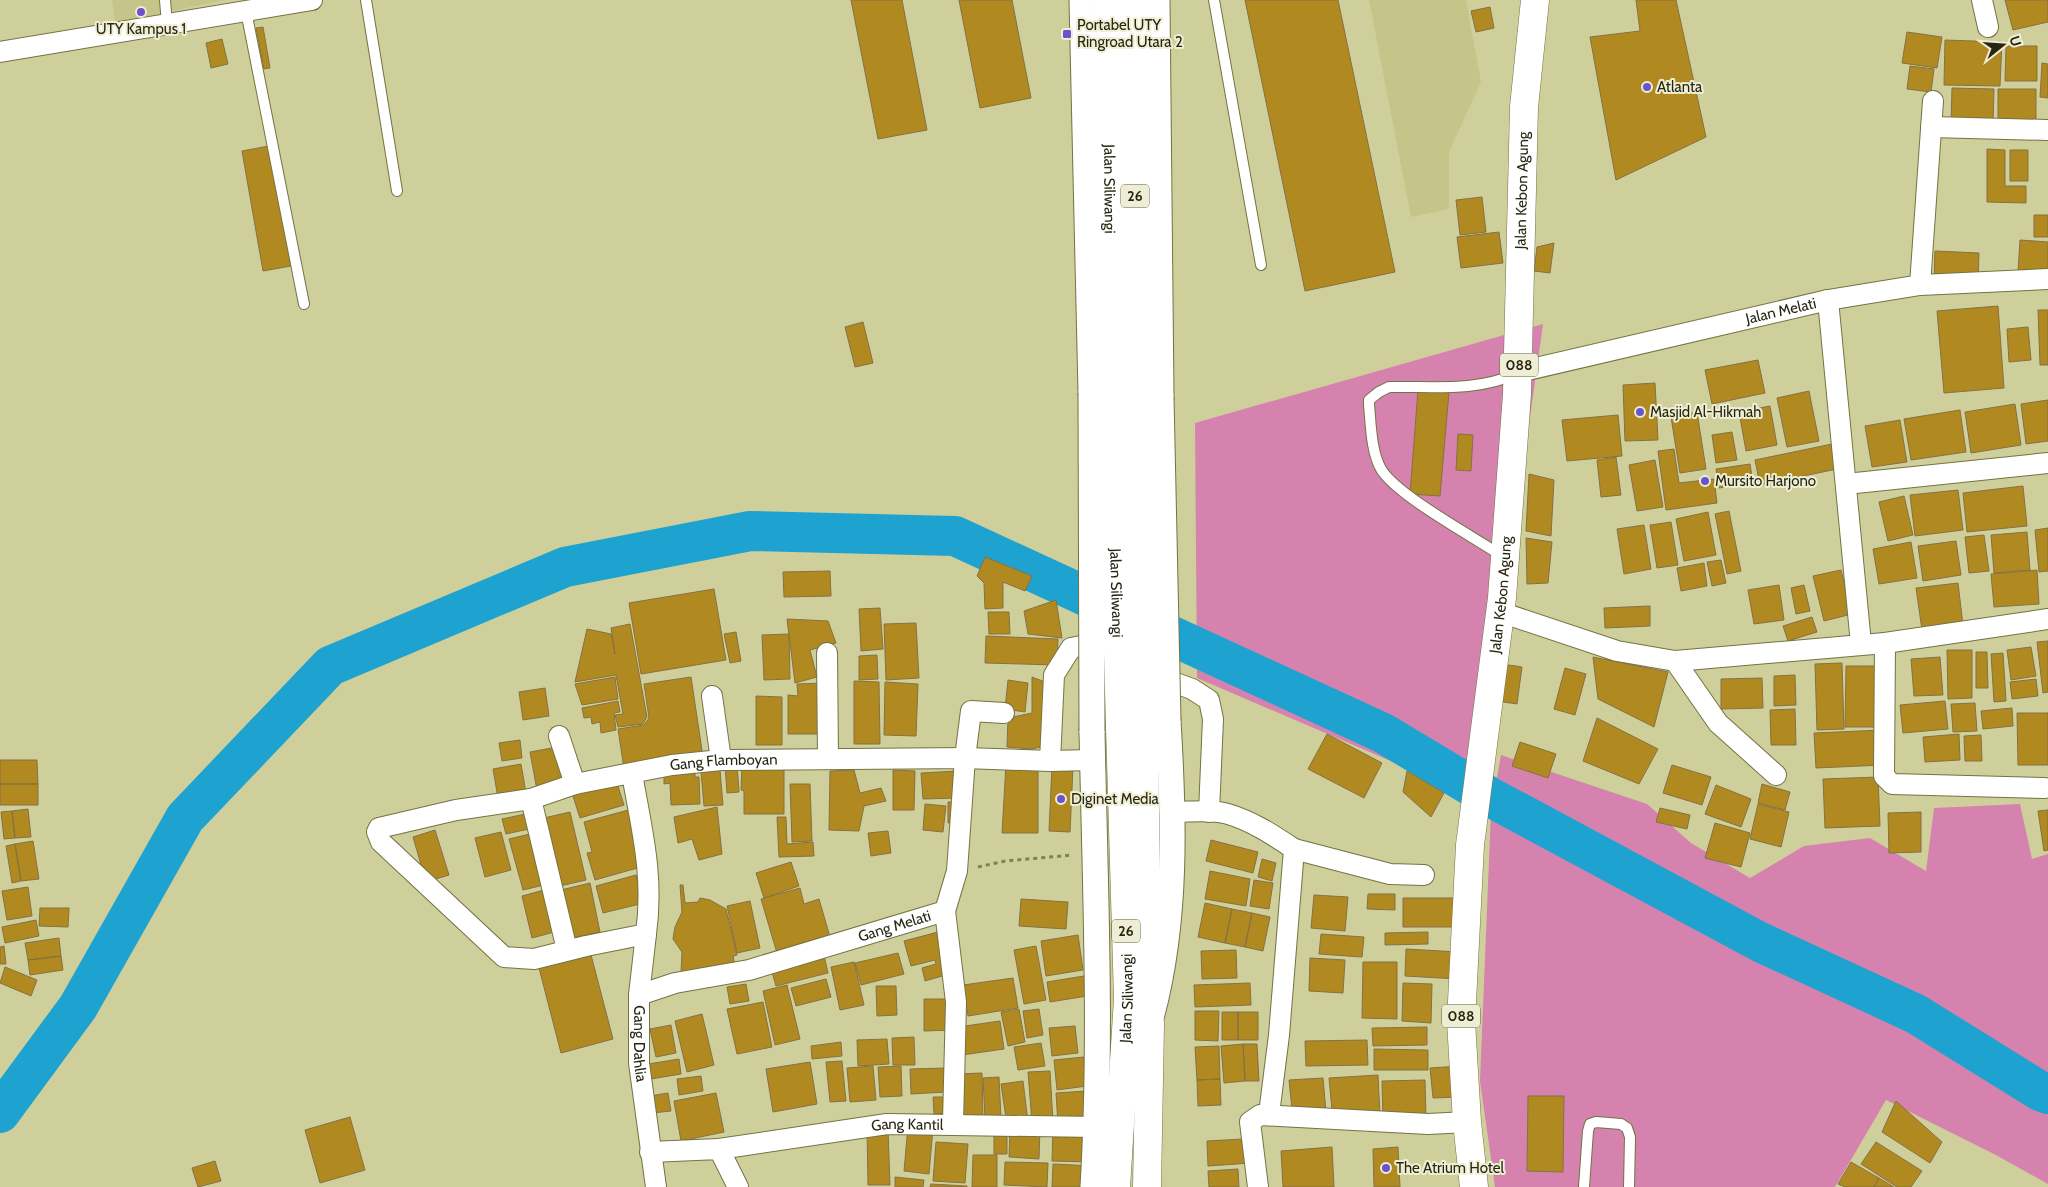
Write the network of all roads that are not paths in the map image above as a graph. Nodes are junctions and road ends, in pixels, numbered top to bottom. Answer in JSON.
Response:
{"nodes":[{"id":1,"x":165,"y":0,"type":"edge"},
{"id":2,"x":312,"y":0,"type":"edge"},
{"id":3,"x":366,"y":0,"type":"edge"},
{"id":4,"x":1082,"y":0,"type":"edge"},
{"id":5,"x":1108,"y":0,"type":"edge"},
{"id":6,"x":1135,"y":0,"type":"edge"},
{"id":7,"x":1157,"y":0,"type":"edge"},
{"id":8,"x":1214,"y":0,"type":"edge"},
{"id":9,"x":1535,"y":0,"type":"edge"},
{"id":10,"x":1982,"y":0,"type":"edge"},
{"id":11,"x":246,"y":11,"type":"junction"},
{"id":12,"x":167,"y":24,"type":"junction"},
{"id":13,"x":1988,"y":27,"type":"dead end"},
{"id":14,"x":0,"y":52,"type":"edge"},
{"id":15,"x":1933,"y":101,"type":"dead end"},
{"id":16,"x":1931,"y":128,"type":"junction"},
{"id":17,"x":2047,"y":130,"type":"edge"},
{"id":18,"x":397,"y":191,"type":"dead end"},
{"id":19,"x":1108,"y":223,"type":"junction"},
{"id":20,"x":1261,"y":264,"type":"dead end"},
{"id":21,"x":1087,"y":271,"type":"junction"},
{"id":22,"x":2048,"y":280,"type":"edge"},
{"id":23,"x":1147,"y":284,"type":"junction"},
{"id":24,"x":1920,"y":285,"type":"junction"},
{"id":25,"x":1828,"y":300,"type":"junction"},
{"id":26,"x":304,"y":304,"type":"dead end"},
{"id":27,"x":1110,"y":329,"type":"junction"},
{"id":28,"x":1519,"y":372,"type":"junction"},
{"id":29,"x":1101,"y":392,"type":"junction"},
{"id":30,"x":2048,"y":463,"type":"edge"},
{"id":31,"x":1846,"y":484,"type":"junction"},
{"id":32,"x":1505,"y":558,"type":"junction"},
{"id":33,"x":1500,"y":612,"type":"junction"},
{"id":34,"x":2048,"y":618,"type":"edge"},
{"id":35,"x":1884,"y":643,"type":"junction"},
{"id":36,"x":1861,"y":644,"type":"junction"},
{"id":37,"x":827,"y":653,"type":"dead end"},
{"id":38,"x":1676,"y":661,"type":"junction"},
{"id":39,"x":712,"y":696,"type":"dead end"},
{"id":40,"x":1004,"y":713,"type":"dead end"},
{"id":41,"x":1144,"y":722,"type":"junction"},
{"id":42,"x":559,"y":736,"type":"dead end"},
{"id":43,"x":828,"y":758,"type":"junction"},
{"id":44,"x":965,"y":758,"type":"junction"},
{"id":45,"x":721,"y":760,"type":"junction"},
{"id":46,"x":1093,"y":760,"type":"junction"},
{"id":47,"x":1050,"y":761,"type":"junction"},
{"id":48,"x":632,"y":774,"type":"junction"},
{"id":49,"x":1776,"y":775,"type":"dead end"},
{"id":50,"x":574,"y":784,"type":"junction"},
{"id":51,"x":2045,"y":788,"type":"dead end"},
{"id":52,"x":530,"y":799,"type":"junction"},
{"id":53,"x":1173,"y":812,"type":"junction"},
{"id":54,"x":1209,"y":812,"type":"junction"},
{"id":55,"x":1294,"y":849,"type":"junction"},
{"id":56,"x":1424,"y":875,"type":"dead end"},
{"id":57,"x":945,"y":911,"type":"junction"},
{"id":58,"x":646,"y":934,"type":"junction"},
{"id":59,"x":567,"y":950,"type":"junction"},
{"id":60,"x":639,"y":995,"type":"junction"},
{"id":61,"x":1150,"y":1024,"type":"junction"},
{"id":62,"x":1269,"y":1114,"type":"junction"},
{"id":63,"x":1467,"y":1122,"type":"junction"},
{"id":64,"x":953,"y":1123,"type":"junction"},
{"id":65,"x":1108,"y":1131,"type":"junction"},
{"id":66,"x":719,"y":1149,"type":"junction"},
{"id":67,"x":650,"y":1152,"type":"junction"},
{"id":68,"x":656,"y":1187,"type":"edge"},
{"id":69,"x":738,"y":1187,"type":"edge"},
{"id":70,"x":1093,"y":1187,"type":"edge"},
{"id":71,"x":1116,"y":1187,"type":"edge"},
{"id":72,"x":1147,"y":1187,"type":"edge"},
{"id":73,"x":1258,"y":1187,"type":"edge"},
{"id":74,"x":1474,"y":1187,"type":"edge"},
{"id":75,"x":1584,"y":1187,"type":"edge"},
{"id":76,"x":1629,"y":1187,"type":"edge"}],
"edges":[{"from":1,"to":12,"type":"lane"},
{"from":2,"to":11,"type":"street"},
{"from":3,"to":18,"type":"lane"},
{"from":4,"to":21,"type":"street"},
{"from":5,"to":19,"type":"main road","name":"Jalan Siliwangi","number":"26"},
{"from":6,"to":23,"type":"main road","name":"Jalan Siliwangi","number":"26"},
{"from":7,"to":23,"type":"street"},
{"from":8,"to":20,"type":"lane"},
{"from":9,"to":28,"type":"main road","name":"Jalan Kebon Agung","number":"088"},
{"from":10,"to":13,"type":"street"},
{"from":11,"to":12,"type":"street"},
{"from":11,"to":26,"type":"lane"},
{"from":12,"to":14,"type":"street"},
{"from":15,"to":16,"type":"street"},
{"from":16,"to":17,"type":"street"},
{"from":16,"to":24,"type":"street"},
{"from":19,"to":21,"type":"main road","number":"26"},
{"from":19,"to":27,"type":"main road","name":"Jalan Siliwangi","number":"26"},
{"from":21,"to":27,"type":"main road","number":"26"},
{"from":21,"to":29,"type":"street","number":"26"},
{"from":22,"to":24,"type":"street","name":"Jalan Melati"},
{"from":23,"to":41,"type":"main road","name":"Jalan Siliwangi","number":"26","bridge":true},
{"from":24,"to":25,"type":"street","name":"Jalan Melati"},
{"from":25,"to":28,"type":"street","name":"Jalan Melati"},
{"from":25,"to":31,"type":"street"},
{"from":27,"to":29,"type":"main road","name":"Jalan Siliwangi","number":"26"},
{"from":28,"to":32,"type":"main road","name":"Jalan Kebon Agung","number":"088"},
{"from":28,"to":32,"type":"lane"},
{"from":29,"to":41,"type":"main road","name":"Jalan Siliwangi","number":"26","bridge":true},
{"from":29,"to":46,"type":"street","bridge":true},
{"from":30,"to":31,"type":"street"},
{"from":31,"to":36,"type":"street"},
{"from":32,"to":33,"type":"main road","name":"Jalan Kebon Agung","number":"088"},
{"from":33,"to":38,"type":"street"},
{"from":33,"to":63,"type":"main road","name":"Jalan Kebon Agung","number":"088"},
{"from":34,"to":35,"type":"street"},
{"from":35,"to":36,"type":"street"},
{"from":35,"to":51,"type":"street"},
{"from":36,"to":38,"type":"street"},
{"from":37,"to":43,"type":"street"},
{"from":38,"to":49,"type":"street"},
{"from":39,"to":45,"type":"street"},
{"from":40,"to":44,"type":"street"},
{"from":41,"to":53,"type":"street"},
{"from":41,"to":61,"type":"main road","name":"Jalan Siliwangi","number":"26"},
{"from":41,"to":65,"type":"main road","name":"Jalan Siliwangi","number":"26"},
{"from":42,"to":50,"type":"street"},
{"from":43,"to":44,"type":"street","name":"Gang Flamboyan"},
{"from":43,"to":45,"type":"street","name":"Gang Flamboyan"},
{"from":44,"to":47,"type":"street","name":"Gang Flamboyan"},
{"from":44,"to":57,"type":"street"},
{"from":45,"to":48,"type":"street","name":"Gang Flamboyan"},
{"from":46,"to":47,"type":"street","name":"Gang Flamboyan"},
{"from":46,"to":65,"type":"street"},
{"from":47,"to":54,"type":"street"},
{"from":48,"to":50,"type":"street","name":"Gang Flamboyan"},
{"from":48,"to":58,"type":"street","name":"Gang Dahlia"},
{"from":50,"to":52,"type":"street","name":"Gang Flamboyan"},
{"from":52,"to":59,"type":"street"},
{"from":52,"to":59,"type":"street","name":"Gang Flamboyan"},
{"from":53,"to":54,"type":"street"},
{"from":53,"to":61,"type":"street"},
{"from":54,"to":55,"type":"street"},
{"from":55,"to":56,"type":"street"},
{"from":55,"to":62,"type":"street"},
{"from":57,"to":60,"type":"street","name":"Gang Melati"},
{"from":57,"to":64,"type":"street","name":"Gang Melati"},
{"from":58,"to":59,"type":"street"},
{"from":58,"to":60,"type":"street","name":"Gang Dahlia"},
{"from":60,"to":67,"type":"street","name":"Gang Dahlia"},
{"from":61,"to":72,"type":"main road","name":"Jalan Siliwangi","number":"26"},
{"from":62,"to":63,"type":"street"},
{"from":62,"to":73,"type":"street"},
{"from":63,"to":74,"type":"main road","name":"Jalan Kebon Agung","number":"088"},
{"from":64,"to":65,"type":"street","name":"Gang Kantil"},
{"from":64,"to":66,"type":"street","name":"Gang Kantil"},
{"from":65,"to":70,"type":"street"},
{"from":65,"to":71,"type":"main road","name":"Jalan Siliwangi"},
{"from":66,"to":67,"type":"street","name":"Gang Kantil"},
{"from":66,"to":69,"type":"street"},
{"from":67,"to":68,"type":"street","name":"Gang Dahlia"},
{"from":75,"to":76,"type":"lane"}]}
